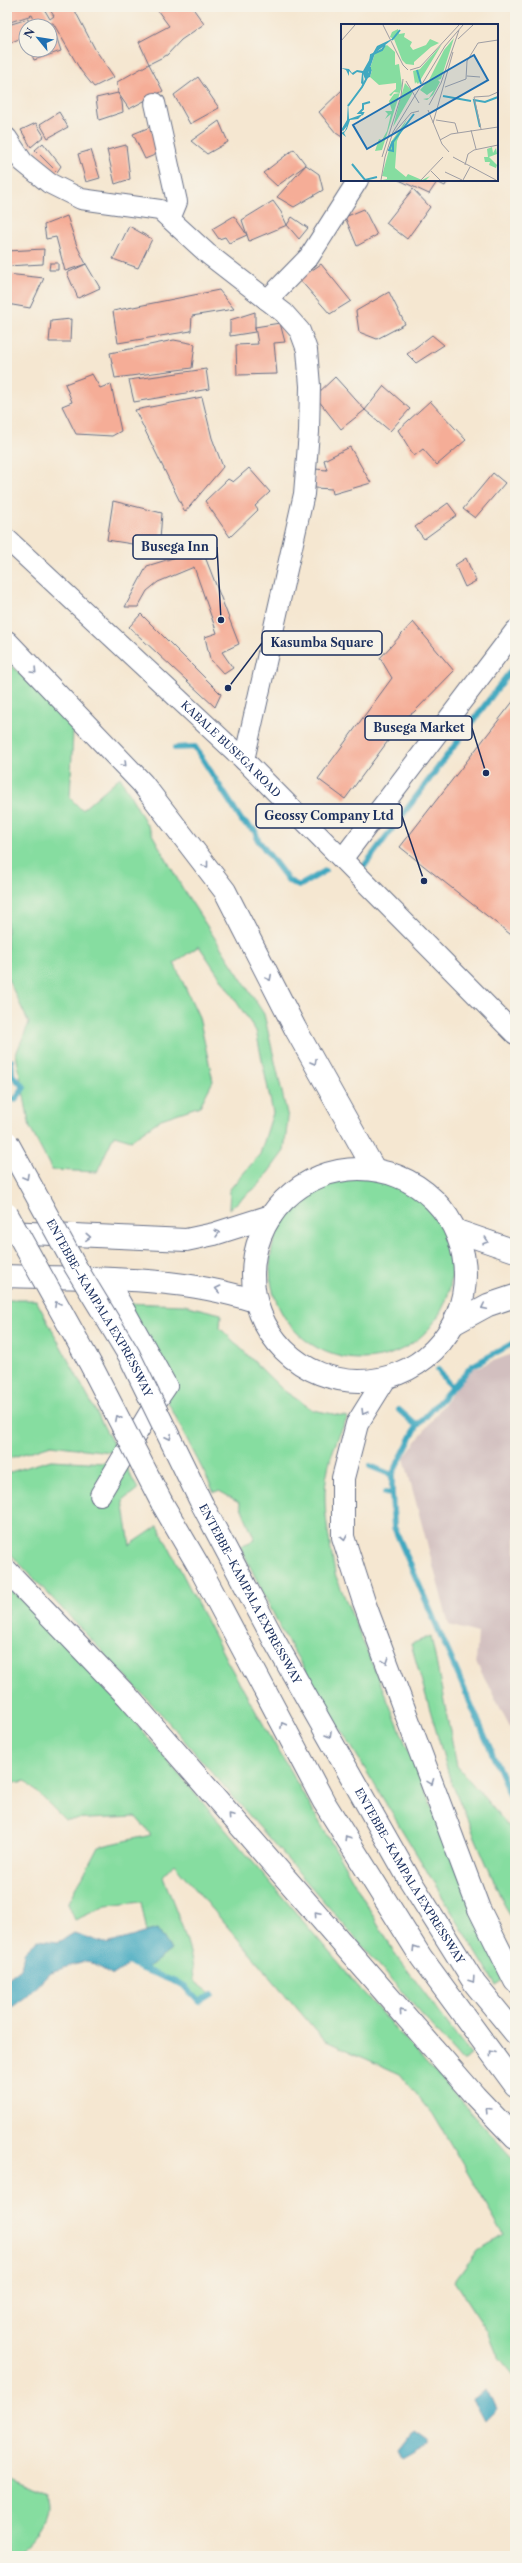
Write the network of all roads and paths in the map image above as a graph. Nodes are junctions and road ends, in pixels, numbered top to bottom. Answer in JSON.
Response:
{"nodes":[{"id":1,"x":155,"y":103,"type":"dead end"},
{"id":2,"x":7,"y":138,"type":"edge"},
{"id":3,"x":357,"y":181,"type":"edge"},
{"id":4,"x":170,"y":219,"type":"junction"},
{"id":5,"x":266,"y":300,"type":"junction"},
{"id":6,"x":7,"y":539,"type":"edge"},
{"id":7,"x":515,"y":632,"type":"edge"},
{"id":8,"x":7,"y":642,"type":"edge"},
{"id":9,"x":244,"y":760,"type":"junction"},
{"id":10,"x":343,"y":858,"type":"junction"},
{"id":11,"x":515,"y":1034,"type":"edge"},
{"id":12,"x":7,"y":1142,"type":"edge"},
{"id":13,"x":374,"y":1169,"type":"junction"},
{"id":14,"x":7,"y":1214,"type":"edge"},
{"id":15,"x":271,"y":1216,"type":"junction"},
{"id":16,"x":457,"y":1231,"type":"junction"},
{"id":17,"x":7,"y":1232,"type":"edge"},
{"id":18,"x":515,"y":1251,"type":"edge"},
{"id":19,"x":7,"y":1276,"type":"edge"},
{"id":20,"x":108,"y":1280,"type":"junction"},
{"id":21,"x":515,"y":1296,"type":"edge"},
{"id":22,"x":255,"y":1301,"type":"junction"},
{"id":23,"x":455,"y":1322,"type":"junction"},
{"id":24,"x":385,"y":1379,"type":"junction"},
{"id":25,"x":100,"y":1495,"type":"dead end"},
{"id":26,"x":7,"y":1571,"type":"edge"},
{"id":27,"x":515,"y":1981,"type":"edge"},
{"id":28,"x":515,"y":2033,"type":"edge"},
{"id":29,"x":515,"y":2085,"type":"edge"},
{"id":30,"x":515,"y":2138,"type":"edge"}],
"edges":[{"from":1,"to":4,"type":"street"},
{"from":2,"to":4,"type":"street"},
{"from":3,"to":5,"type":"street"},
{"from":4,"to":5,"type":"street"},
{"from":5,"to":9,"type":"street"},
{"from":6,"to":9,"type":"street","name":"KABALE BUSEGA ROAD"},
{"from":7,"to":10,"type":"street"},
{"from":8,"to":13,"type":"highway","one_way":true},
{"from":9,"to":10,"type":"street","name":"KABALE BUSEGA ROAD"},
{"from":10,"to":11,"type":"street","name":"KABALE BUSEGA ROAD"},
{"from":12,"to":28,"type":"highway","name":"ENTEBBE–KAMPALA EXPRESSWAY","one_way":true,"bridge":true},
{"from":13,"to":15,"type":"highway"},
{"from":13,"to":16,"type":"highway"},
{"from":29,"to":14,"type":"highway","one_way":true,"bridge":true},
{"from":17,"to":15,"type":"highway","one_way":true},
{"from":15,"to":22,"type":"highway"},
{"from":16,"to":18,"type":"highway","one_way":true},
{"from":16,"to":23,"type":"highway"},
{"from":19,"to":20,"type":"highway"},
{"from":22,"to":20,"type":"highway","one_way":true},
{"from":20,"to":25,"type":"street"},
{"from":21,"to":23,"type":"highway","one_way":true},
{"from":22,"to":24,"type":"highway"},
{"from":23,"to":24,"type":"highway"},
{"from":24,"to":27,"type":"highway","one_way":true},
{"from":30,"to":26,"type":"highway","one_way":true}]}
